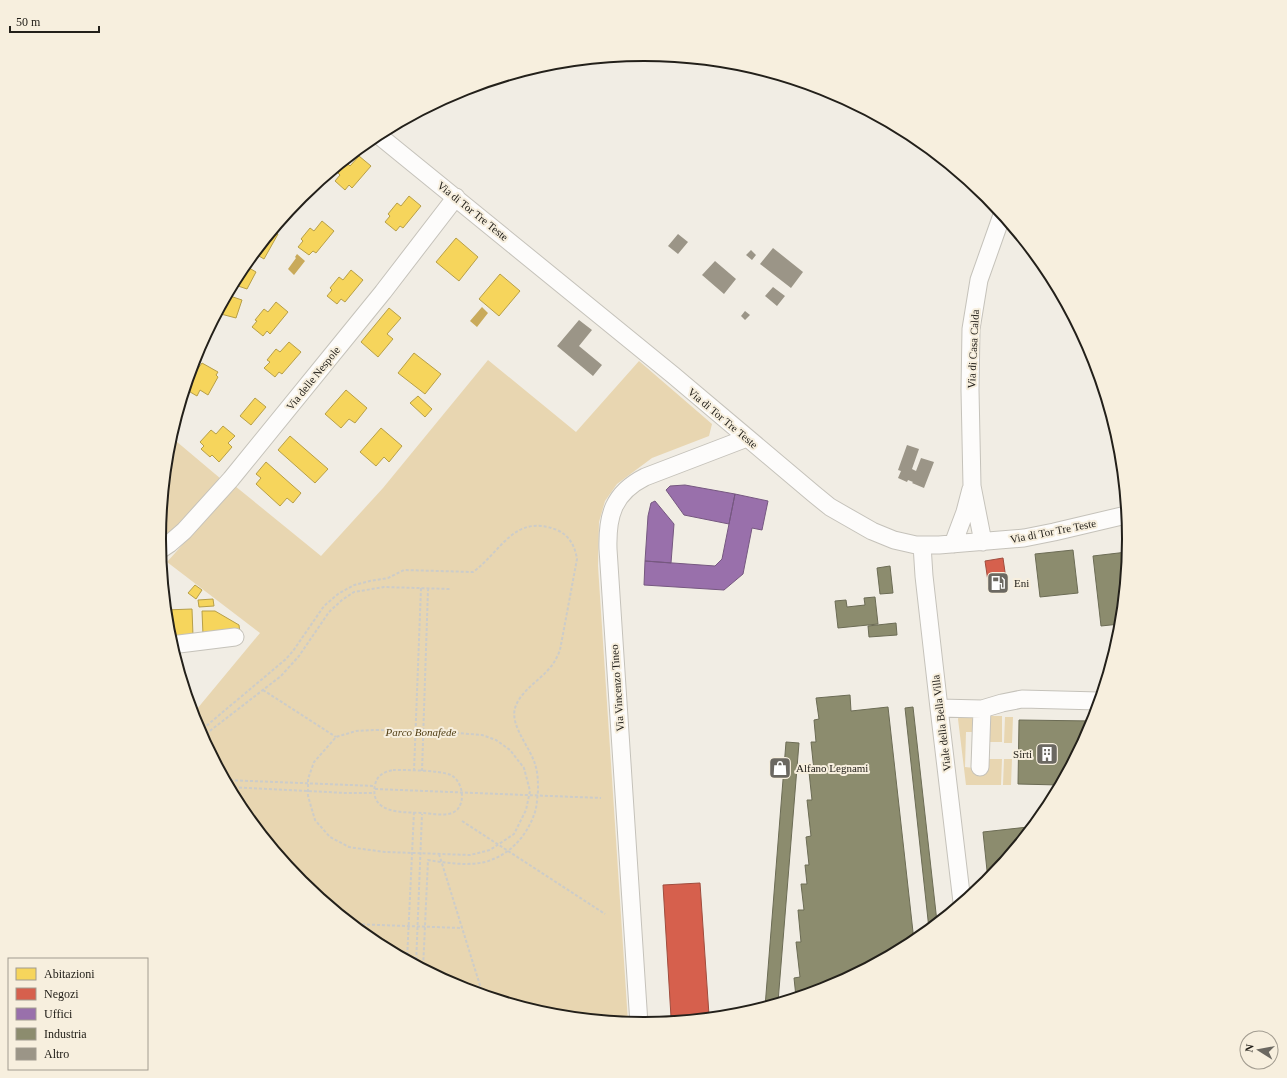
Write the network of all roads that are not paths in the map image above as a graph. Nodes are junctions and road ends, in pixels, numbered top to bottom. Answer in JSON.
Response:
{"nodes":[{"id":1,"x":384,"y":138,"type":"edge"},
{"id":2,"x":456,"y":197,"type":"junction"},
{"id":3,"x":1000,"y":221,"type":"edge"},
{"id":4,"x":747,"y":438,"type":"junction"},
{"id":5,"x":972,"y":486,"type":"junction"},
{"id":6,"x":1121,"y":516,"type":"edge"},
{"id":7,"x":983,"y":542,"type":"junction"},
{"id":8,"x":953,"y":544,"type":"junction"},
{"id":9,"x":922,"y":545,"type":"junction"},
{"id":10,"x":166,"y":546,"type":"edge"},
{"id":11,"x":235,"y":637,"type":"dead end"},
{"id":12,"x":178,"y":644,"type":"edge"},
{"id":13,"x":1093,"y":701,"type":"edge"},
{"id":14,"x":939,"y":708,"type":"junction"},
{"id":15,"x":982,"y":709,"type":"junction"},
{"id":16,"x":980,"y":767,"type":"dead end"},
{"id":17,"x":961,"y":896,"type":"edge"},
{"id":18,"x":639,"y":1017,"type":"edge"}],
"edges":[{"from":1,"to":2,"type":"street","name":"Via di Tor Tre Teste"},
{"from":2,"to":4,"type":"street","name":"Via di Tor Tre Teste"},
{"from":2,"to":10,"type":"street","name":"Via delle Nespole"},
{"from":3,"to":5,"type":"street","name":"Via di Casa Calda"},
{"from":4,"to":9,"type":"street","name":"Via di Tor Tre Teste"},
{"from":4,"to":18,"type":"street","name":"Via Vincenzo Tineo"},
{"from":5,"to":7,"type":"street","name":"Via di Casa Calda"},
{"from":5,"to":8,"type":"street","name":"Via di Casa Calda"},
{"from":6,"to":7,"type":"street","name":"Via di Tor Tre Teste"},
{"from":7,"to":8,"type":"street","name":"Via di Tor Tre Teste"},
{"from":8,"to":9,"type":"street","name":"Via di Tor Tre Teste"},
{"from":9,"to":14,"type":"street","name":"Viale della Bella Villa"},
{"from":11,"to":12,"type":"street"},
{"from":13,"to":15,"type":"street"},
{"from":14,"to":15,"type":"street"},
{"from":14,"to":17,"type":"street","name":"Viale della Bella Villa"},
{"from":15,"to":16,"type":"street"}]}
